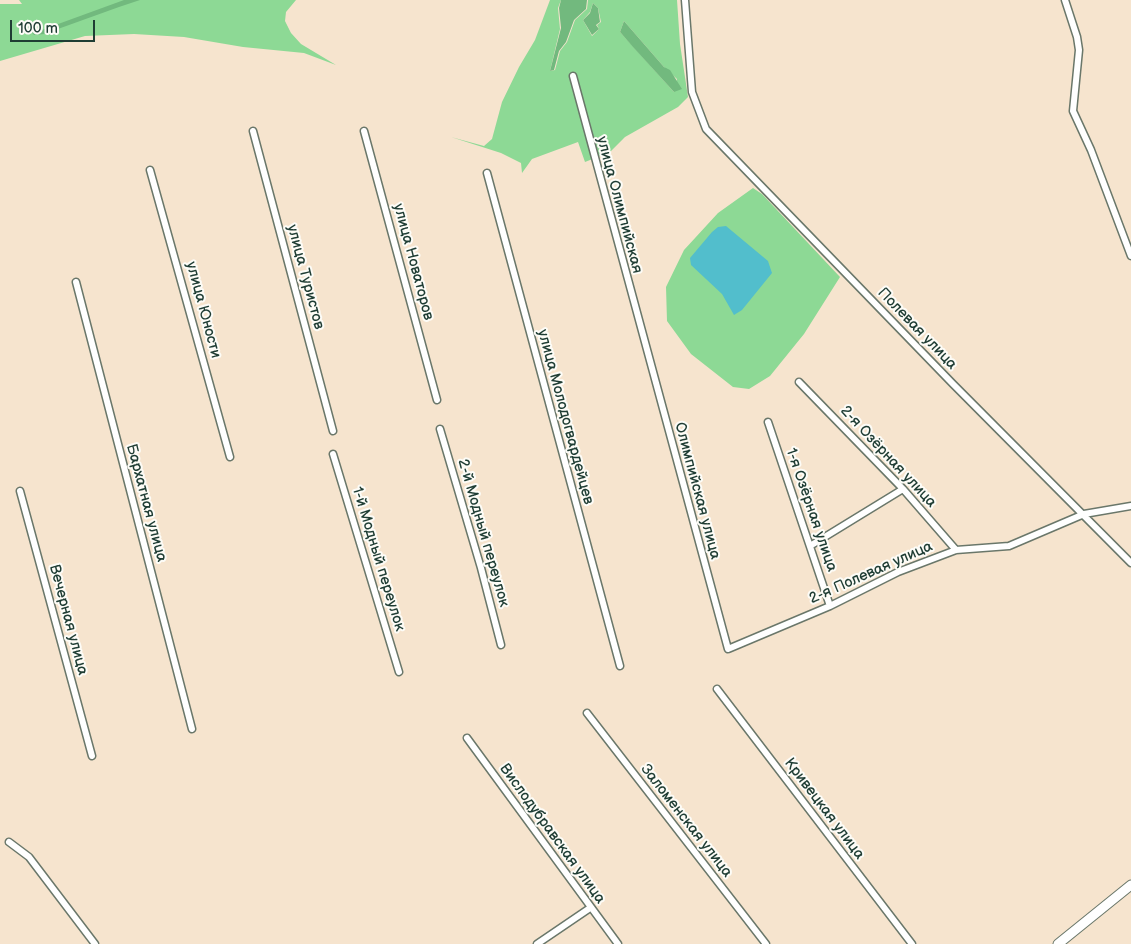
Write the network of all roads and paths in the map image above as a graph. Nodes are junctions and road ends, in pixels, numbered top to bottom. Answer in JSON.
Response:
{"nodes":[{"id":1,"x":686,"y":0,"type":"edge"},
{"id":2,"x":1064,"y":0,"type":"edge"},
{"id":3,"x":573,"y":76,"type":"dead end"},
{"id":4,"x":253,"y":131,"type":"dead end"},
{"id":5,"x":364,"y":131,"type":"dead end"},
{"id":6,"x":150,"y":170,"type":"dead end"},
{"id":7,"x":487,"y":174,"type":"dead end"},
{"id":8,"x":1131,"y":256,"type":"edge"},
{"id":9,"x":76,"y":282,"type":"dead end"},
{"id":10,"x":643,"y":340,"type":"joint"},
{"id":11,"x":799,"y":382,"type":"dead end"},
{"id":12,"x":437,"y":400,"type":"dead end"},
{"id":13,"x":768,"y":422,"type":"dead end"},
{"id":14,"x":440,"y":429,"type":"dead end"},
{"id":15,"x":333,"y":430,"type":"dead end"},
{"id":16,"x":333,"y":454,"type":"dead end"},
{"id":17,"x":230,"y":457,"type":"dead end"},
{"id":18,"x":903,"y":489,"type":"junction"},
{"id":19,"x":20,"y":491,"type":"dead end"},
{"id":20,"x":1131,"y":506,"type":"edge"},
{"id":21,"x":1084,"y":514,"type":"junction"},
{"id":22,"x":810,"y":546,"type":"junction"},
{"id":23,"x":956,"y":550,"type":"junction"},
{"id":24,"x":1131,"y":563,"type":"edge"},
{"id":25,"x":830,"y":606,"type":"junction"},
{"id":26,"x":501,"y":645,"type":"dead end"},
{"id":27,"x":728,"y":649,"type":"joint"},
{"id":28,"x":620,"y":666,"type":"dead end"},
{"id":29,"x":399,"y":672,"type":"dead end"},
{"id":30,"x":717,"y":689,"type":"dead end"},
{"id":31,"x":587,"y":713,"type":"dead end"},
{"id":32,"x":192,"y":729,"type":"dead end"},
{"id":33,"x":467,"y":738,"type":"dead end"},
{"id":34,"x":92,"y":756,"type":"dead end"},
{"id":35,"x":8,"y":842,"type":"dead end"},
{"id":36,"x":1131,"y":885,"type":"edge"},
{"id":37,"x":590,"y":908,"type":"junction"},
{"id":38,"x":95,"y":944,"type":"edge"},
{"id":39,"x":537,"y":944,"type":"edge"},
{"id":40,"x":618,"y":944,"type":"edge"},
{"id":41,"x":766,"y":944,"type":"edge"},
{"id":42,"x":912,"y":944,"type":"edge"},
{"id":43,"x":1058,"y":944,"type":"edge"}],
"edges":[{"from":1,"to":21,"type":"street","name":"Полевая улица"},
{"from":2,"to":8,"type":"street"},
{"from":3,"to":10,"type":"street","name":"улица Олимпийская"},
{"from":4,"to":15,"type":"street","name":"улица Туристов"},
{"from":5,"to":12,"type":"street","name":"улица Новаторов"},
{"from":6,"to":17,"type":"street","name":"улица Юности"},
{"from":7,"to":28,"type":"street","name":"улица Молодогвардейцев"},
{"from":9,"to":32,"type":"street","name":"Бархатная улица"},
{"from":10,"to":27,"type":"street","name":"Олимпийская улица"},
{"from":11,"to":18,"type":"street","name":"2-я Озёрная улица"},
{"from":13,"to":22,"type":"street","name":"1-я Озёрная улица"},
{"from":14,"to":26,"type":"street","name":"2-й Модный переулок"},
{"from":16,"to":29,"type":"street","name":"1-й Модный переулок"},
{"from":18,"to":22,"type":"street"},
{"from":18,"to":23,"type":"street","name":"2-я Озёрная улица"},
{"from":19,"to":34,"type":"street","name":"Вечерная улица"},
{"from":20,"to":21,"type":"street","name":"2-я Полевая улица"},
{"from":21,"to":23,"type":"street","name":"2-я Полевая улица"},
{"from":21,"to":24,"type":"street","name":"Полевая улица"},
{"from":22,"to":25,"type":"street","name":"1-я Озёрная улица"},
{"from":23,"to":25,"type":"street","name":"2-я Полевая улица"},
{"from":25,"to":27,"type":"street","name":"2-я Полевая улица"},
{"from":30,"to":42,"type":"street","name":"Кривецкая улица"},
{"from":31,"to":41,"type":"street","name":"Заломенская улица"},
{"from":33,"to":37,"type":"street","name":"Вислодубравская улица"},
{"from":35,"to":38,"type":"street"},
{"from":36,"to":43,"type":"main road"},
{"from":37,"to":39,"type":"street"},
{"from":37,"to":40,"type":"street","name":"Вислодубравская улица"}]}
